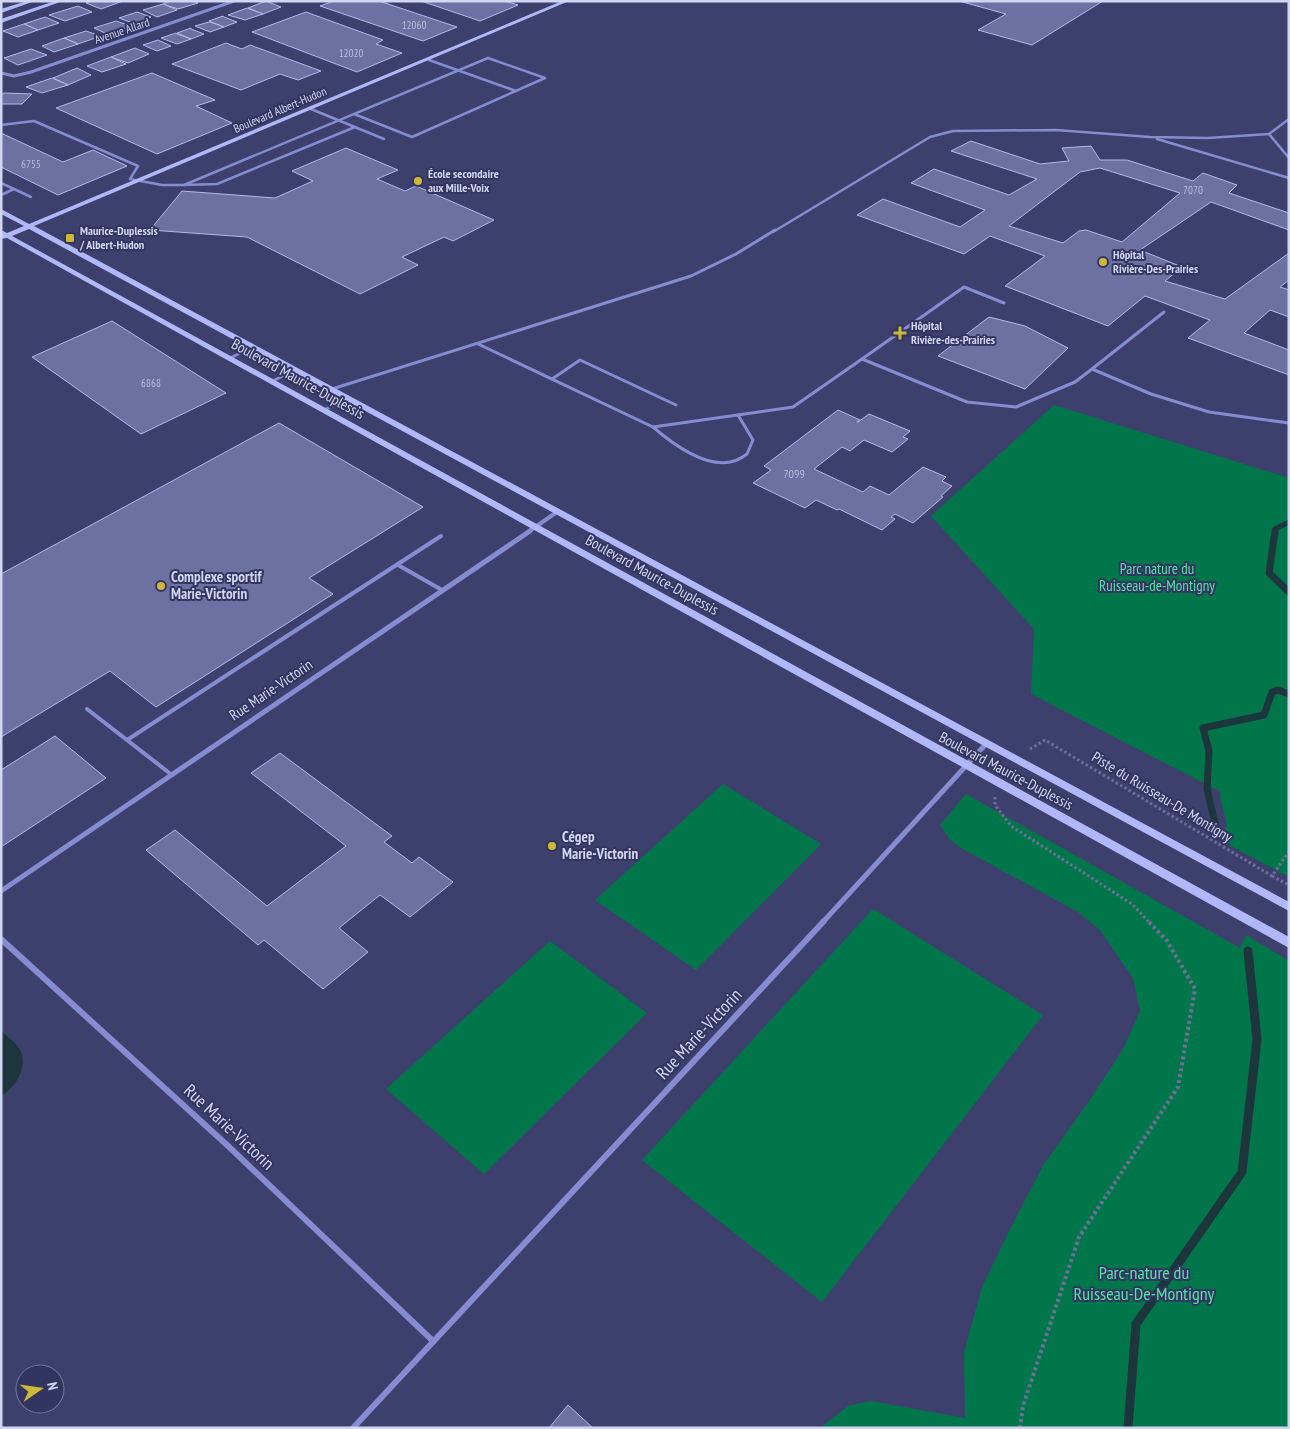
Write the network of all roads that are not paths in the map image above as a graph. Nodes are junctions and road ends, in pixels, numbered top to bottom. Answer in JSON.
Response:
{"nodes":[{"id":1,"x":33,"y":1,"type":"edge"},
{"id":2,"x":61,"y":1,"type":"edge"},
{"id":3,"x":234,"y":1,"type":"edge"},
{"id":4,"x":567,"y":1,"type":"edge"},
{"id":5,"x":1,"y":12,"type":"edge"},
{"id":6,"x":1,"y":21,"type":"edge"},
{"id":7,"x":429,"y":60,"type":"junction"},
{"id":8,"x":458,"y":70,"type":"junction"},
{"id":9,"x":1,"y":73,"type":"edge"},
{"id":10,"x":516,"y":91,"type":"junction"},
{"id":11,"x":311,"y":109,"type":"junction"},
{"id":12,"x":354,"y":114,"type":"junction"},
{"id":13,"x":339,"y":120,"type":"junction"},
{"id":14,"x":1289,"y":120,"type":"edge"},
{"id":15,"x":1,"y":125,"type":"edge"},
{"id":16,"x":355,"y":127,"type":"junction"},
{"id":17,"x":1269,"y":134,"type":"junction"},
{"id":18,"x":1150,"y":137,"type":"junction"},
{"id":19,"x":384,"y":139,"type":"dead end"},
{"id":20,"x":1289,"y":158,"type":"edge"},
{"id":21,"x":1289,"y":178,"type":"edge"},
{"id":22,"x":139,"y":182,"type":"junction"},
{"id":23,"x":1,"y":183,"type":"edge"},
{"id":24,"x":184,"y":185,"type":"junction"},
{"id":25,"x":14,"y":190,"type":"junction"},
{"id":26,"x":1,"y":195,"type":"edge"},
{"id":27,"x":31,"y":197,"type":"dead end"},
{"id":28,"x":1,"y":211,"type":"edge"},
{"id":29,"x":29,"y":227,"type":"junction"},
{"id":30,"x":3,"y":235,"type":"edge"},
{"id":31,"x":1004,"y":303,"type":"dead end"},
{"id":32,"x":1164,"y":312,"type":"dead end"},
{"id":33,"x":477,"y":343,"type":"junction"},
{"id":34,"x":252,"y":348,"type":"junction"},
{"id":35,"x":230,"y":358,"type":"junction"},
{"id":36,"x":862,"y":359,"type":"junction"},
{"id":37,"x":1092,"y":369,"type":"junction"},
{"id":38,"x":294,"y":370,"type":"junction"},
{"id":39,"x":552,"y":379,"type":"junction"},
{"id":40,"x":271,"y":382,"type":"junction"},
{"id":41,"x":331,"y":389,"type":"junction"},
{"id":42,"x":348,"y":398,"type":"junction"},
{"id":43,"x":676,"y":405,"type":"dead end"},
{"id":44,"x":324,"y":410,"type":"junction"},
{"id":45,"x":738,"y":415,"type":"junction"},
{"id":46,"x":1289,"y":423,"type":"edge"},
{"id":47,"x":654,"y":427,"type":"junction"},
{"id":48,"x":557,"y":512,"type":"junction"},
{"id":49,"x":534,"y":527,"type":"junction"},
{"id":50,"x":441,"y":536,"type":"dead end"},
{"id":51,"x":398,"y":565,"type":"junction"},
{"id":52,"x":442,"y":590,"type":"junction"},
{"id":53,"x":87,"y":709,"type":"dead end"},
{"id":54,"x":127,"y":740,"type":"junction"},
{"id":55,"x":985,"y":744,"type":"junction"},
{"id":56,"x":965,"y":765,"type":"junction"},
{"id":57,"x":172,"y":775,"type":"junction"},
{"id":58,"x":1,"y":891,"type":"edge"},
{"id":59,"x":1289,"y":907,"type":"edge"},
{"id":60,"x":1,"y":939,"type":"edge"},
{"id":61,"x":1289,"y":943,"type":"edge"},
{"id":62,"x":433,"y":1341,"type":"junction"},
{"id":63,"x":353,"y":1428,"type":"edge"}],
"edges":[{"from":1,"to":5,"type":"street"},
{"from":2,"to":6,"type":"street"},
{"from":3,"to":9,"type":"street","name":"Avenue Allard"},
{"from":4,"to":7,"type":"street","name":"Boulevard Albert-Hudon"},
{"from":7,"to":8,"type":"lane"},
{"from":7,"to":11,"type":"street","name":"Boulevard Albert-Hudon"},
{"from":8,"to":10,"type":"lane"},
{"from":8,"to":10,"type":"lane"},
{"from":8,"to":12,"type":"lane"},
{"from":10,"to":12,"type":"lane"},
{"from":11,"to":13,"type":"lane"},
{"from":11,"to":22,"type":"street","name":"Boulevard Albert-Hudon"},
{"from":12,"to":13,"type":"lane"},
{"from":13,"to":16,"type":"lane"},
{"from":13,"to":24,"type":"lane"},
{"from":14,"to":17,"type":"lane"},
{"from":15,"to":22,"type":"lane"},
{"from":16,"to":19,"type":"lane"},
{"from":16,"to":24,"type":"lane"},
{"from":17,"to":18,"type":"lane"},
{"from":17,"to":20,"type":"lane"},
{"from":18,"to":21,"type":"lane"},
{"from":18,"to":33,"type":"lane"},
{"from":22,"to":24,"type":"lane"},
{"from":22,"to":29,"type":"street","name":"Boulevard Albert-Hudon"},
{"from":23,"to":25,"type":"lane"},
{"from":25,"to":26,"type":"lane"},
{"from":25,"to":27,"type":"lane"},
{"from":28,"to":29,"type":"street","name":"Boulevard Maurice-Duplessis"},
{"from":29,"to":30,"type":"street","name":"Boulevard Albert-Hudon"},
{"from":29,"to":34,"type":"street","name":"Boulevard Maurice-Duplessis"},
{"from":30,"to":35,"type":"street","name":"Boulevard Maurice-Duplessis"},
{"from":31,"to":36,"type":"lane"},
{"from":32,"to":37,"type":"lane"},
{"from":33,"to":39,"type":"lane"},
{"from":33,"to":41,"type":"lane"},
{"from":34,"to":35,"type":"lane"},
{"from":34,"to":38,"type":"street","name":"Boulevard Maurice-Duplessis"},
{"from":35,"to":40,"type":"street","name":"Boulevard Maurice-Duplessis"},
{"from":36,"to":37,"type":"lane"},
{"from":36,"to":45,"type":"lane"},
{"from":37,"to":46,"type":"lane"},
{"from":38,"to":40,"type":"lane"},
{"from":38,"to":41,"type":"street","name":"Boulevard Maurice-Duplessis"},
{"from":39,"to":43,"type":"lane"},
{"from":39,"to":47,"type":"lane"},
{"from":40,"to":44,"type":"street","name":"Boulevard Maurice-Duplessis"},
{"from":41,"to":42,"type":"street","name":"Boulevard Maurice-Duplessis"},
{"from":42,"to":44,"type":"lane"},
{"from":42,"to":48,"type":"street","name":"Boulevard Maurice-Duplessis"},
{"from":44,"to":49,"type":"street","name":"Boulevard Maurice-Duplessis"},
{"from":45,"to":47,"type":"lane"},
{"from":45,"to":47,"type":"lane"},
{"from":48,"to":49,"type":"street","name":"Rue Marie-Victorin"},
{"from":48,"to":55,"type":"street","name":"Boulevard Maurice-Duplessis"},
{"from":49,"to":52,"type":"street","name":"Rue Marie-Victorin"},
{"from":49,"to":56,"type":"street","name":"Boulevard Maurice-Duplessis"},
{"from":50,"to":51,"type":"lane"},
{"from":51,"to":52,"type":"lane"},
{"from":51,"to":54,"type":"lane"},
{"from":52,"to":57,"type":"street","name":"Rue Marie-Victorin"},
{"from":53,"to":54,"type":"lane"},
{"from":54,"to":57,"type":"lane"},
{"from":55,"to":56,"type":"street","name":"Rue Marie-Victorin"},
{"from":55,"to":59,"type":"street","name":"Boulevard Maurice-Duplessis"},
{"from":56,"to":61,"type":"street","name":"Boulevard Maurice-Duplessis"},
{"from":56,"to":62,"type":"street","name":"Rue Marie-Victorin"},
{"from":57,"to":58,"type":"street","name":"Rue Marie-Victorin"},
{"from":60,"to":62,"type":"street","name":"Rue Marie-Victorin"},
{"from":62,"to":63,"type":"street","name":"Rue Marie-Victorin"}]}
